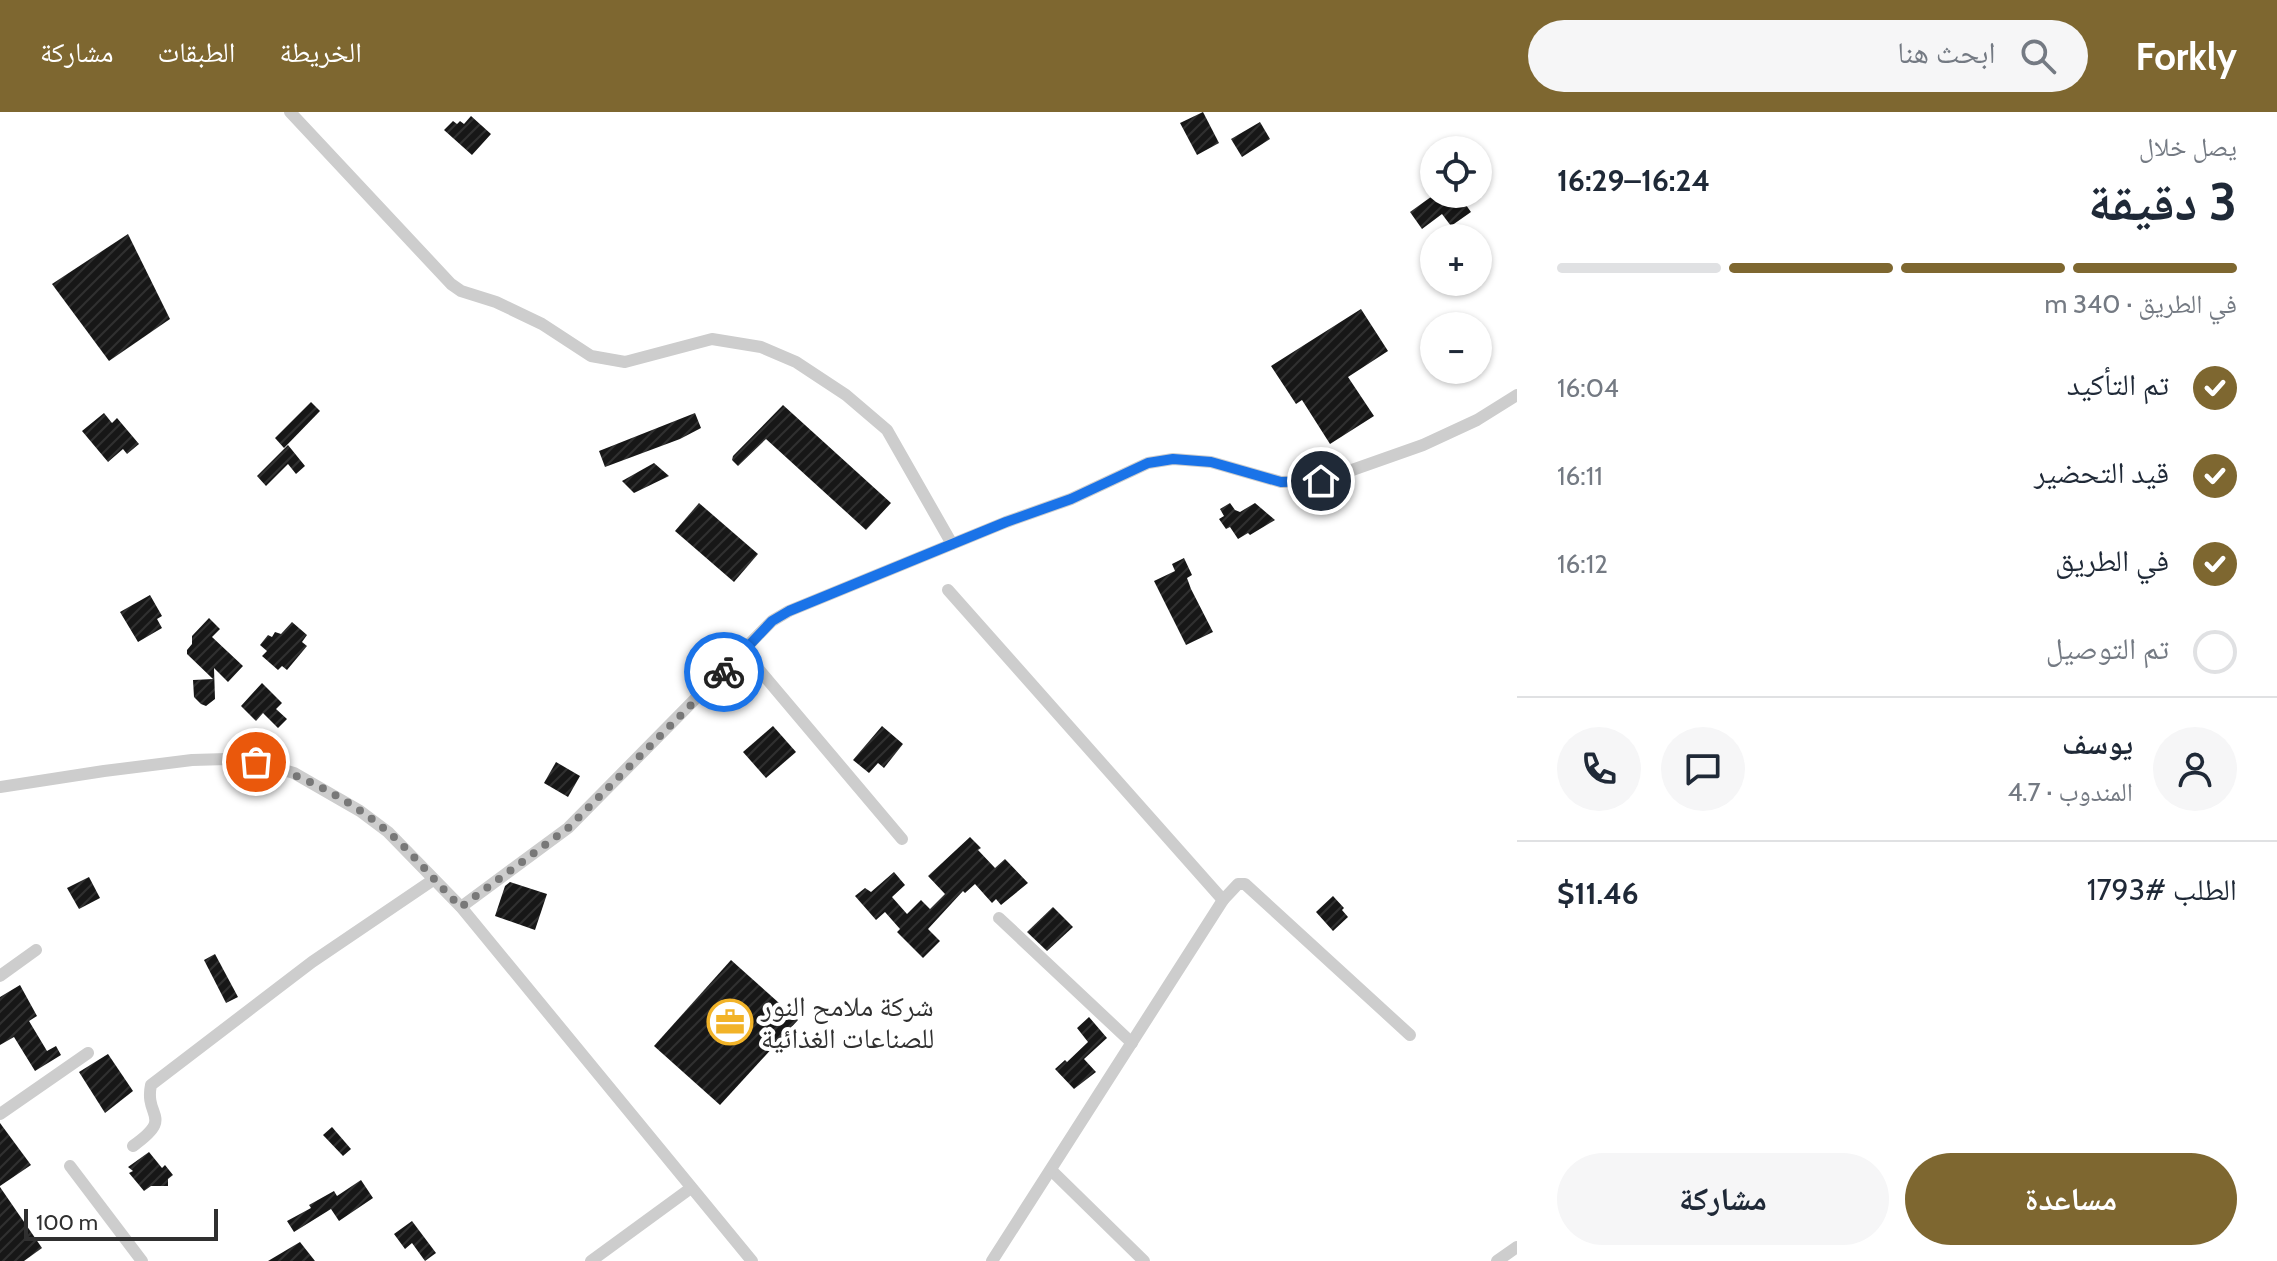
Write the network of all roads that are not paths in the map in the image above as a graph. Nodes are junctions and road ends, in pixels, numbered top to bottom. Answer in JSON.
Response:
{"nodes":[{"id":1,"x":290,"y":112,"type":"edge"},
{"id":2,"x":1517,"y":395,"type":"edge"},
{"id":3,"x":952,"y":544,"type":"junction"},
{"id":4,"x":948,"y":590,"type":"dead end"},
{"id":5,"x":744,"y":652,"type":"junction"},
{"id":6,"x":0,"y":787,"type":"edge"},
{"id":7,"x":902,"y":839,"type":"dead end"},
{"id":8,"x":433,"y":880,"type":"junction"},
{"id":9,"x":1223,"y":900,"type":"junction"},
{"id":10,"x":461,"y":907,"type":"junction"},
{"id":11,"x":999,"y":918,"type":"dead end"},
{"id":12,"x":36,"y":950,"type":"dead end"},
{"id":13,"x":0,"y":976,"type":"edge"},
{"id":14,"x":1410,"y":1035,"type":"dead end"},
{"id":15,"x":1132,"y":1043,"type":"junction"},
{"id":16,"x":88,"y":1053,"type":"dead end"},
{"id":17,"x":1,"y":1110,"type":"edge"},
{"id":18,"x":133,"y":1146,"type":"dead end"},
{"id":19,"x":70,"y":1166,"type":"dead end"},
{"id":20,"x":1051,"y":1170,"type":"junction"},
{"id":21,"x":691,"y":1188,"type":"junction"},
{"id":22,"x":1517,"y":1247,"type":"edge"},
{"id":23,"x":140,"y":1260,"type":"edge"},
{"id":24,"x":591,"y":1261,"type":"edge"},
{"id":25,"x":752,"y":1261,"type":"edge"},
{"id":26,"x":992,"y":1261,"type":"edge"},
{"id":27,"x":1144,"y":1261,"type":"edge"},
{"id":28,"x":1497,"y":1261,"type":"edge"}],
"edges":[{"from":1,"to":3,"type":"street"},
{"from":2,"to":3,"type":"street"},
{"from":3,"to":5,"type":"street"},
{"from":4,"to":9,"type":"street"},
{"from":5,"to":7,"type":"street"},
{"from":5,"to":10,"type":"street"},
{"from":6,"to":8,"type":"street"},
{"from":8,"to":10,"type":"street"},
{"from":8,"to":18,"type":"street"},
{"from":9,"to":14,"type":"street"},
{"from":9,"to":15,"type":"street"},
{"from":10,"to":21,"type":"street"},
{"from":11,"to":15,"type":"street"},
{"from":12,"to":13,"type":"street"},
{"from":15,"to":20,"type":"street"},
{"from":16,"to":17,"type":"street"},
{"from":19,"to":23,"type":"street"},
{"from":20,"to":26,"type":"street"},
{"from":20,"to":27,"type":"street"},
{"from":21,"to":24,"type":"street"},
{"from":21,"to":25,"type":"street"},
{"from":22,"to":28,"type":"street"}]}
